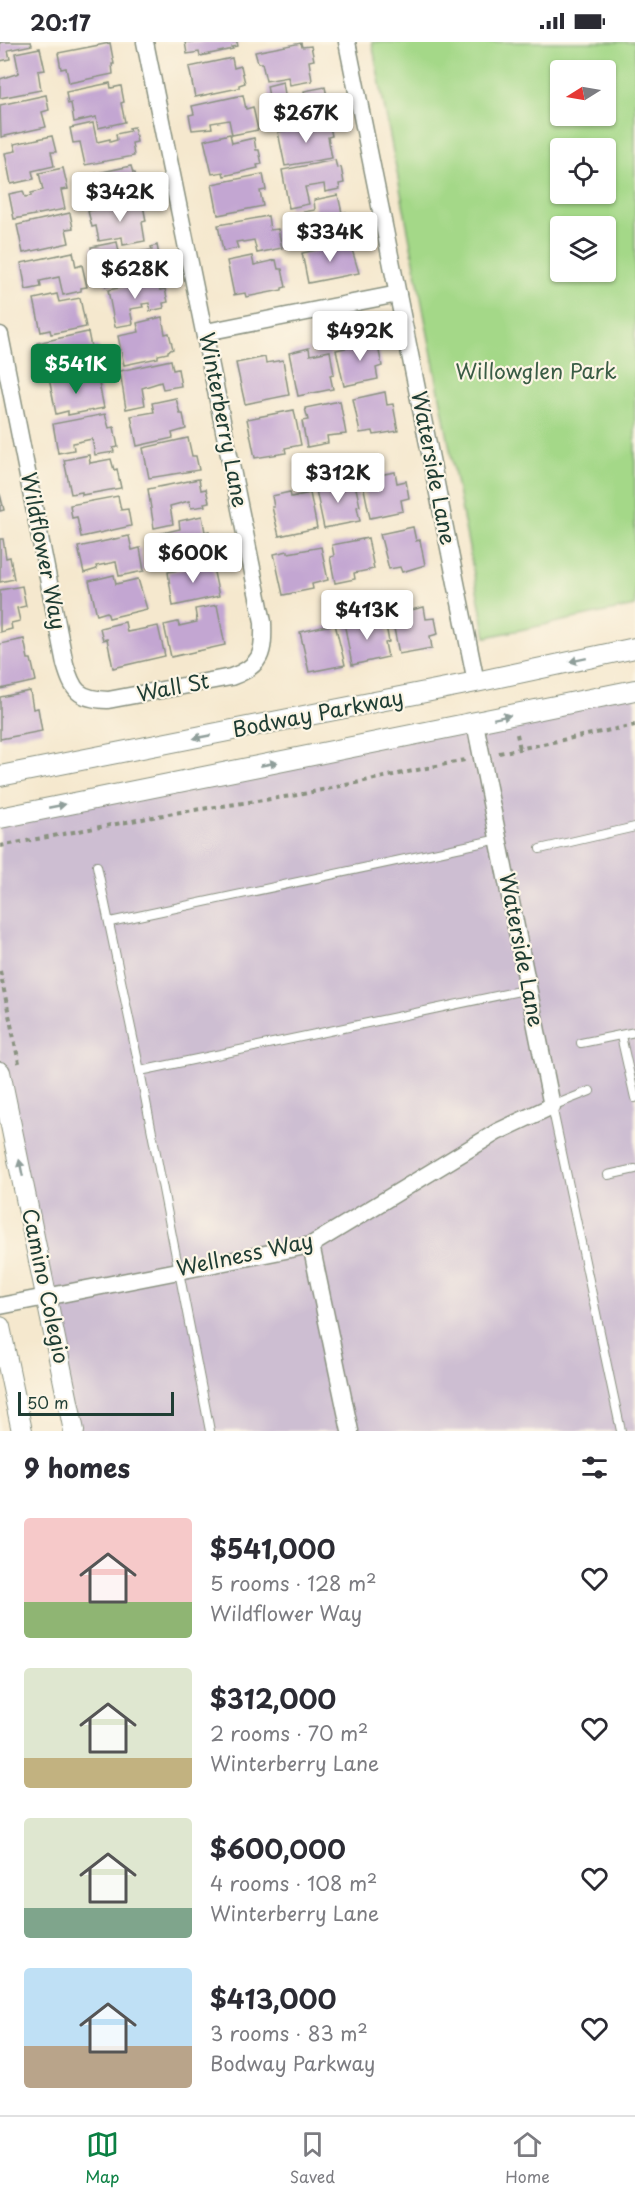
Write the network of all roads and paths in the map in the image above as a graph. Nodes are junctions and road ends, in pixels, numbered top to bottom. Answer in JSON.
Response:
{"nodes":[{"id":1,"x":145,"y":42,"type":"edge"},
{"id":2,"x":347,"y":42,"type":"edge"},
{"id":3,"x":398,"y":294,"type":"junction"},
{"id":4,"x":206,"y":332,"type":"junction"},
{"id":5,"x":0,"y":335,"type":"edge"},
{"id":6,"x":635,"y":648,"type":"edge"},
{"id":7,"x":261,"y":658,"type":"joint"},
{"id":8,"x":476,"y":682,"type":"junction"},
{"id":9,"x":635,"y":690,"type":"edge"},
{"id":10,"x":80,"y":694,"type":"joint"},
{"id":11,"x":475,"y":723,"type":"junction"},
{"id":12,"x":516,"y":724,"type":"dead end"},
{"id":13,"x":635,"y":725,"type":"edge"},
{"id":14,"x":520,"y":749,"type":"junction"},
{"id":15,"x":482,"y":757,"type":"junction"},
{"id":16,"x":0,"y":776,"type":"edge"},
{"id":17,"x":0,"y":818,"type":"edge"},
{"id":18,"x":635,"y":827,"type":"edge"},
{"id":19,"x":499,"y":839,"type":"junction"},
{"id":20,"x":0,"y":846,"type":"edge"},
{"id":21,"x":540,"y":849,"type":"dead end"},
{"id":22,"x":97,"y":866,"type":"dead end"},
{"id":23,"x":110,"y":922,"type":"junction"},
{"id":24,"x":529,"y":989,"type":"junction"},
{"id":25,"x":635,"y":1032,"type":"edge"},
{"id":26,"x":621,"y":1036,"type":"junction"},
{"id":27,"x":580,"y":1043,"type":"dead end"},
{"id":28,"x":0,"y":1071,"type":"edge"},
{"id":29,"x":140,"y":1071,"type":"junction"},
{"id":30,"x":590,"y":1091,"type":"dead end"},
{"id":31,"x":635,"y":1098,"type":"edge"},
{"id":32,"x":552,"y":1106,"type":"junction"},
{"id":33,"x":635,"y":1169,"type":"edge"},
{"id":34,"x":608,"y":1175,"type":"dead end"},
{"id":35,"x":311,"y":1245,"type":"junction"},
{"id":36,"x":178,"y":1270,"type":"junction"},
{"id":37,"x":48,"y":1296,"type":"junction"},
{"id":38,"x":0,"y":1306,"type":"edge"},
{"id":39,"x":0,"y":1327,"type":"edge"},
{"id":40,"x":22,"y":1431,"type":"edge"},
{"id":41,"x":74,"y":1431,"type":"edge"},
{"id":42,"x":210,"y":1431,"type":"edge"},
{"id":43,"x":350,"y":1431,"type":"edge"},
{"id":44,"x":621,"y":1431,"type":"edge"}],
"edges":[{"from":1,"to":4,"type":"street","name":"Winterberry Lane"},
{"from":2,"to":3,"type":"street","name":"Waterside Lane"},
{"from":3,"to":4,"type":"street"},
{"from":3,"to":8,"type":"street","name":"Waterside Lane"},
{"from":4,"to":7,"type":"street","name":"Winterberry Lane"},
{"from":5,"to":10,"type":"street","name":"Wildflower Way"},
{"from":6,"to":8,"type":"street","name":"Bodway Parkway","one_way":true},
{"from":7,"to":10,"type":"street","name":"Wall St"},
{"from":8,"to":16,"type":"street","name":"Bodway Parkway","one_way":true},
{"from":11,"to":9,"type":"street","name":"Bodway Parkway","one_way":true},
{"from":11,"to":15,"type":"street","name":"Waterside Lane"},
{"from":17,"to":11,"type":"street","name":"Bodway Parkway","one_way":true},
{"from":12,"to":14,"type":"path"},
{"from":13,"to":14,"type":"path"},
{"from":14,"to":15,"type":"path"},
{"from":15,"to":19,"type":"street","name":"Waterside Lane"},
{"from":15,"to":20,"type":"path"},
{"from":18,"to":21,"type":"lane"},
{"from":19,"to":23,"type":"lane"},
{"from":19,"to":24,"type":"street","name":"Waterside Lane"},
{"from":22,"to":23,"type":"lane"},
{"from":23,"to":29,"type":"lane"},
{"from":24,"to":29,"type":"lane"},
{"from":24,"to":32,"type":"street","name":"Waterside Lane"},
{"from":25,"to":26,"type":"lane"},
{"from":26,"to":27,"type":"lane"},
{"from":26,"to":31,"type":"lane"},
{"from":37,"to":28,"type":"street","name":"Camino Colegio","one_way":true},
{"from":29,"to":36,"type":"lane"},
{"from":30,"to":32,"type":"lane"},
{"from":32,"to":35,"type":"street","name":"Wellness Way"},
{"from":32,"to":44,"type":"lane"},
{"from":33,"to":34,"type":"lane"},
{"from":35,"to":36,"type":"street","name":"Wellness Way"},
{"from":35,"to":43,"type":"street"},
{"from":36,"to":37,"type":"street","name":"Wellness Way"},
{"from":36,"to":42,"type":"lane"},
{"from":37,"to":38,"type":"street","name":"Wellness Way"},
{"from":37,"to":41,"type":"street","name":"Camino Colegio"},
{"from":39,"to":40,"type":"street"}]}
